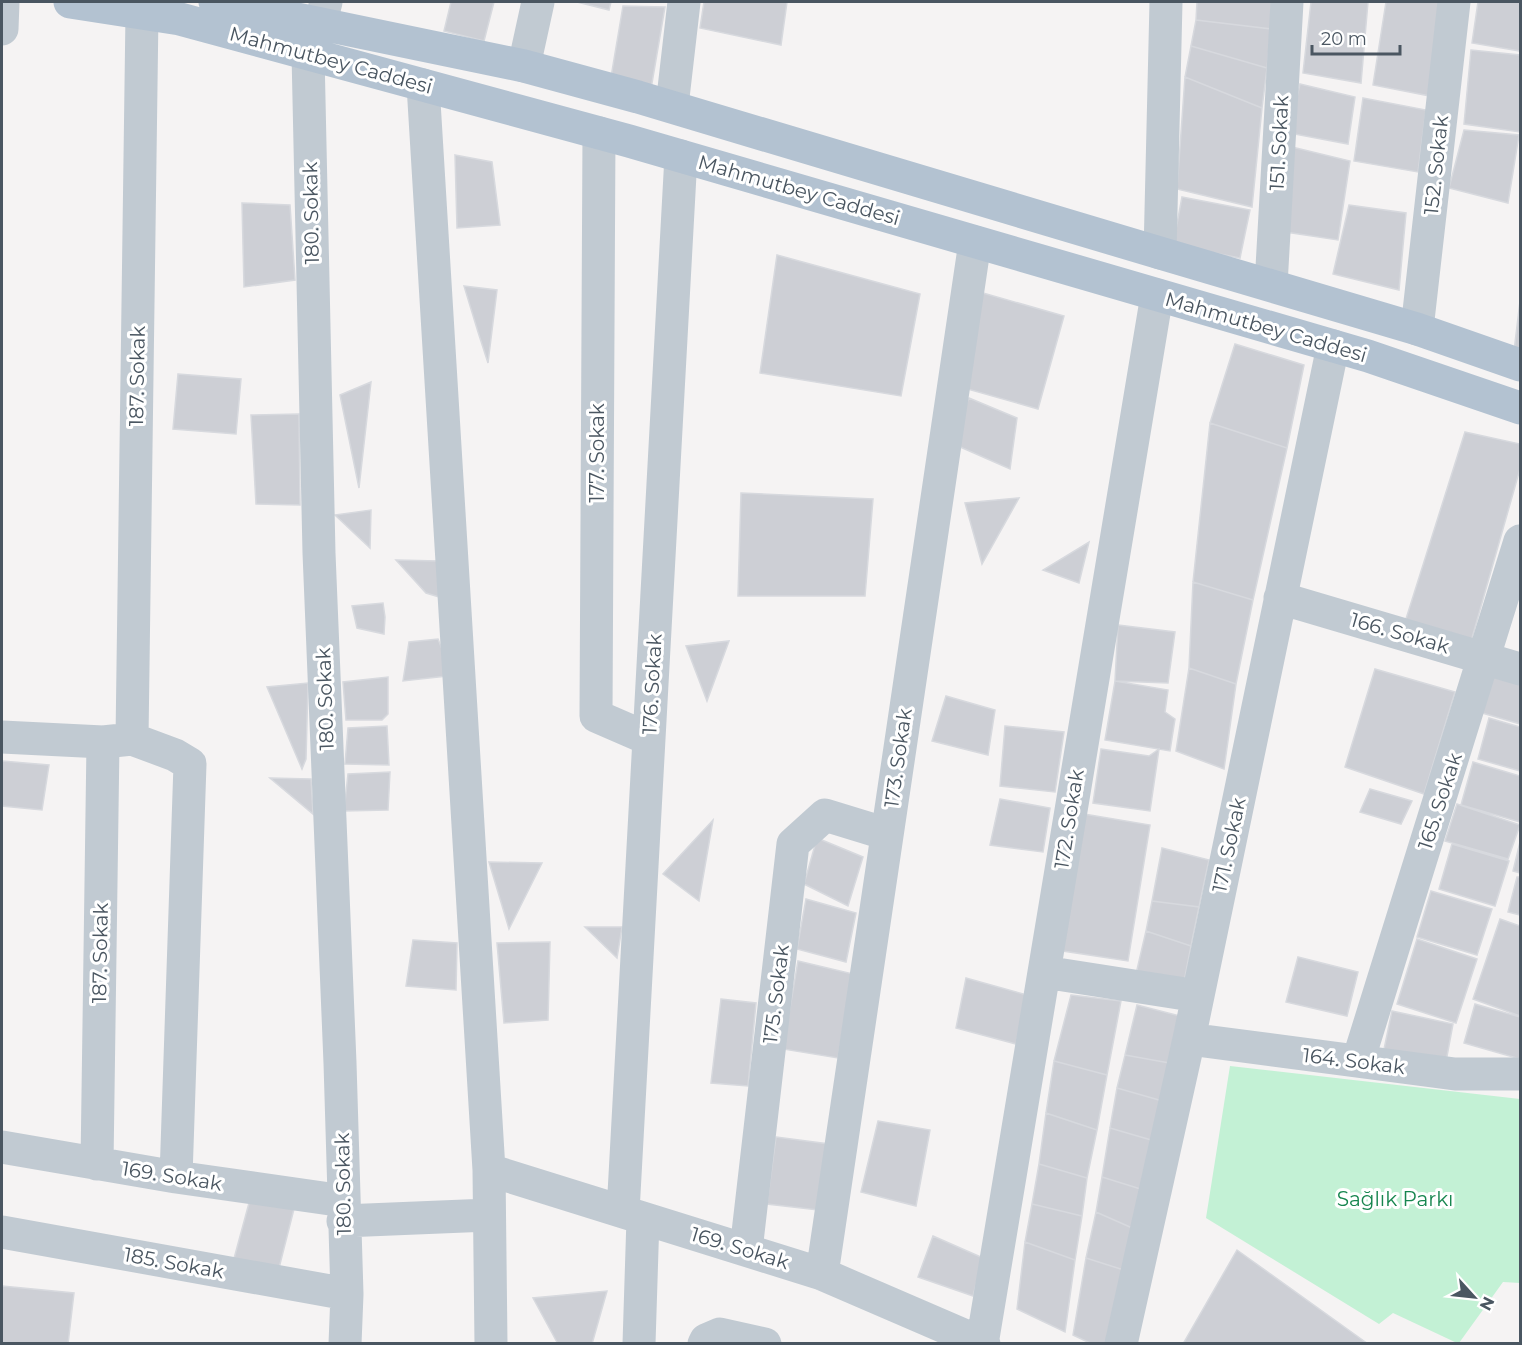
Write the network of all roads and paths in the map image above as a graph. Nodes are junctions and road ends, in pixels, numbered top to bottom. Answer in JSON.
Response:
{"nodes":[{"id":1,"x":3,"y":2,"type":"edge"},
{"id":2,"x":70,"y":2,"type":"edge"},
{"id":3,"x":215,"y":2,"type":"edge"},
{"id":4,"x":538,"y":2,"type":"edge"},
{"id":5,"x":684,"y":2,"type":"edge"},
{"id":6,"x":1166,"y":2,"type":"edge"},
{"id":7,"x":1287,"y":2,"type":"edge"},
{"id":8,"x":1454,"y":2,"type":"edge"},
{"id":9,"x":142,"y":13,"type":"junction"},
{"id":10,"x":318,"y":27,"type":"edge"},
{"id":11,"x":2,"y":29,"type":"edge"},
{"id":12,"x":524,"y":66,"type":"junction"},
{"id":13,"x":423,"y":85,"type":"junction"},
{"id":14,"x":672,"y":106,"type":"junction"},
{"id":15,"x":599,"y":133,"type":"junction"},
{"id":16,"x":681,"y":156,"type":"junction"},
{"id":17,"x":975,"y":242,"type":"junction"},
{"id":18,"x":1160,"y":253,"type":"junction"},
{"id":19,"x":1271,"y":285,"type":"junction"},
{"id":20,"x":1157,"y":295,"type":"junction"},
{"id":21,"x":1417,"y":328,"type":"junction"},
{"id":22,"x":1333,"y":346,"type":"junction"},
{"id":23,"x":1521,"y":365,"type":"edge"},
{"id":24,"x":1521,"y":408,"type":"edge"},
{"id":25,"x":1521,"y":541,"type":"edge"},
{"id":26,"x":1280,"y":598,"type":"junction"},
{"id":27,"x":1485,"y":658,"type":"junction"},
{"id":28,"x":1521,"y":669,"type":"edge"},
{"id":29,"x":2,"y":738,"type":"edge"},
{"id":30,"x":649,"y":740,"type":"junction"},
{"id":31,"x":118,"y":741,"type":"junction"},
{"id":32,"x":887,"y":834,"type":"junction"},
{"id":33,"x":1044,"y":972,"type":"junction"},
{"id":34,"x":1198,"y":996,"type":"junction"},
{"id":35,"x":1189,"y":1040,"type":"junction"},
{"id":36,"x":1358,"y":1061,"type":"junction"},
{"id":37,"x":1521,"y":1074,"type":"edge"},
{"id":38,"x":2,"y":1147,"type":"edge"},
{"id":39,"x":97,"y":1164,"type":"junction"},
{"id":40,"x":489,"y":1170,"type":"junction"},
{"id":41,"x":176,"y":1177,"type":"junction"},
{"id":42,"x":344,"y":1211,"type":"junction"},
{"id":43,"x":489,"y":1215,"type":"junction"},
{"id":44,"x":633,"y":1215,"type":"junction"},
{"id":45,"x":2,"y":1232,"type":"edge"},
{"id":46,"x":746,"y":1250,"type":"junction"},
{"id":47,"x":822,"y":1274,"type":"junction"},
{"id":48,"x":346,"y":1294,"type":"junction"},
{"id":49,"x":983,"y":1343,"type":"edge"},
{"id":50,"x":345,"y":1344,"type":"edge"},
{"id":51,"x":491,"y":1344,"type":"edge"},
{"id":52,"x":639,"y":1344,"type":"edge"},
{"id":53,"x":704,"y":1344,"type":"edge"},
{"id":54,"x":765,"y":1344,"type":"edge"},
{"id":55,"x":1121,"y":1344,"type":"edge"}],
"edges":[{"from":1,"to":11,"type":"street"},
{"from":2,"to":9,"type":"main road","name":"Mahmutbey Caddesi"},
{"from":3,"to":10,"type":"main road","name":"Mahmutbey Caddesi"},
{"from":4,"to":12,"type":"street"},
{"from":5,"to":14,"type":"street"},
{"from":6,"to":18,"type":"street"},
{"from":7,"to":19,"type":"street","name":"151. Sokak"},
{"from":8,"to":21,"type":"street","name":"152. Sokak"},
{"from":9,"to":10,"type":"main road","name":"Mahmutbey Caddesi"},
{"from":9,"to":31,"type":"street","name":"187. Sokak"},
{"from":10,"to":12,"type":"main road","name":"Mahmutbey Caddesi"},
{"from":10,"to":13,"type":"main road","name":"Mahmutbey Caddesi"},
{"from":10,"to":42,"type":"street","name":"180. Sokak"},
{"from":12,"to":14,"type":"main road","name":"Mahmutbey Caddesi"},
{"from":13,"to":15,"type":"main road","name":"Mahmutbey Caddesi"},
{"from":13,"to":40,"type":"street"},
{"from":14,"to":18,"type":"main road","name":"Mahmutbey Caddesi"},
{"from":15,"to":16,"type":"main road","name":"Mahmutbey Caddesi"},
{"from":15,"to":30,"type":"street","name":"177. Sokak"},
{"from":16,"to":17,"type":"main road","name":"Mahmutbey Caddesi"},
{"from":16,"to":30,"type":"street","name":"176. Sokak"},
{"from":17,"to":20,"type":"main road","name":"Mahmutbey Caddesi"},
{"from":17,"to":32,"type":"street","name":"173. Sokak"},
{"from":18,"to":19,"type":"main road","name":"Mahmutbey Caddesi"},
{"from":19,"to":21,"type":"main road","name":"Mahmutbey Caddesi"},
{"from":20,"to":22,"type":"main road","name":"Mahmutbey Caddesi"},
{"from":20,"to":33,"type":"street","name":"172. Sokak"},
{"from":21,"to":23,"type":"main road","name":"Mahmutbey Caddesi"},
{"from":22,"to":24,"type":"main road","name":"Mahmutbey Caddesi"},
{"from":22,"to":26,"type":"street","name":"171. Sokak"},
{"from":25,"to":27,"type":"street","name":"165. Sokak"},
{"from":26,"to":27,"type":"street","name":"166. Sokak"},
{"from":26,"to":34,"type":"street","name":"171. Sokak"},
{"from":27,"to":28,"type":"street","name":"166. Sokak"},
{"from":27,"to":36,"type":"street","name":"165. Sokak"},
{"from":29,"to":31,"type":"street"},
{"from":30,"to":44,"type":"street","name":"176. Sokak"},
{"from":31,"to":39,"type":"street","name":"187. Sokak"},
{"from":31,"to":41,"type":"street"},
{"from":32,"to":46,"type":"street","name":"175. Sokak"},
{"from":32,"to":47,"type":"street","name":"173. Sokak"},
{"from":33,"to":34,"type":"street"},
{"from":33,"to":49,"type":"street","name":"172. Sokak"},
{"from":34,"to":35,"type":"street","name":"171. Sokak"},
{"from":35,"to":36,"type":"street","name":"164. Sokak"},
{"from":35,"to":55,"type":"street","name":"171. Sokak"},
{"from":36,"to":37,"type":"street","name":"164. Sokak"},
{"from":38,"to":39,"type":"street","name":"169. Sokak"},
{"from":39,"to":41,"type":"street","name":"169. Sokak"},
{"from":40,"to":43,"type":"street"},
{"from":40,"to":44,"type":"street","name":"169. Sokak"},
{"from":41,"to":42,"type":"street","name":"169. Sokak"},
{"from":42,"to":43,"type":"street","name":"169. Sokak"},
{"from":42,"to":48,"type":"street","name":"180. Sokak"},
{"from":43,"to":51,"type":"street"},
{"from":44,"to":46,"type":"street","name":"169. Sokak"},
{"from":44,"to":52,"type":"street","name":"176. Sokak"},
{"from":45,"to":48,"type":"street","name":"185. Sokak"},
{"from":46,"to":47,"type":"street","name":"169. Sokak"},
{"from":47,"to":49,"type":"street","name":"169. Sokak"},
{"from":48,"to":50,"type":"street","name":"180. Sokak"},
{"from":53,"to":54,"type":"street"}]}
